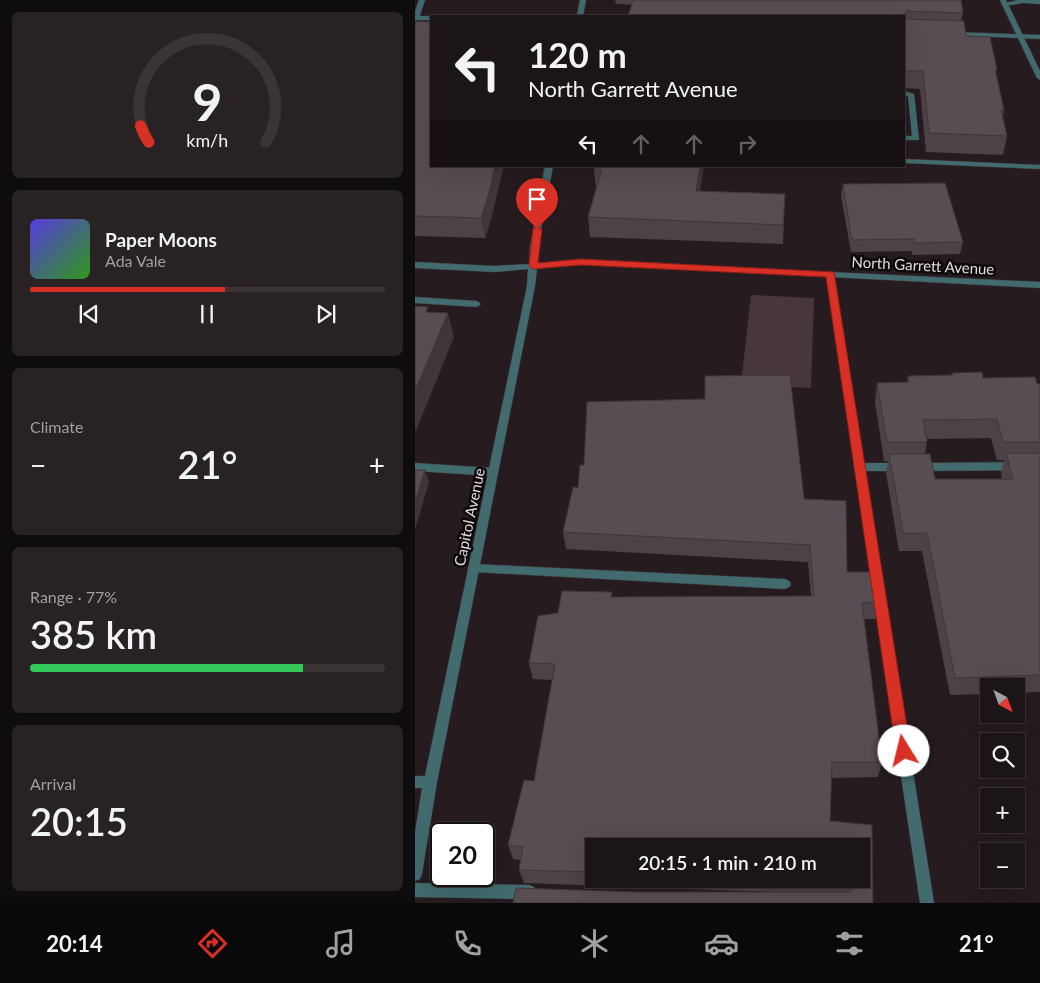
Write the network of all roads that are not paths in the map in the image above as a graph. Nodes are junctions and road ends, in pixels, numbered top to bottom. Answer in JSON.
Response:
{"nodes":[{"id":1,"x":423,"y":0,"type":"edge"},
{"id":2,"x":583,"y":0,"type":"edge"},
{"id":3,"x":1004,"y":2,"type":"edge"},
{"id":4,"x":1040,"y":2,"type":"edge"},
{"id":5,"x":580,"y":15,"type":"edge"},
{"id":6,"x":415,"y":18,"type":"edge"},
{"id":7,"x":430,"y":18,"type":"edge"},
{"id":8,"x":948,"y":34,"type":"edge"},
{"id":9,"x":1020,"y":36,"type":"junction"},
{"id":10,"x":1040,"y":37,"type":"edge"},
{"id":11,"x":1040,"y":78,"type":"edge"},
{"id":12,"x":905,"y":94,"type":"edge"},
{"id":13,"x":905,"y":138,"type":"edge"},
{"id":14,"x":905,"y":161,"type":"edge"},
{"id":15,"x":549,"y":167,"type":"edge"},
{"id":16,"x":1040,"y":167,"type":"edge"},
{"id":17,"x":415,"y":265,"type":"edge"},
{"id":18,"x":533,"y":266,"type":"junction"},
{"id":19,"x":830,"y":274,"type":"junction"},
{"id":20,"x":1040,"y":285,"type":"edge"},
{"id":21,"x":415,"y":300,"type":"edge"},
{"id":22,"x":477,"y":304,"type":"dead end"},
{"id":23,"x":1040,"y":466,"type":"edge"},
{"id":24,"x":415,"y":467,"type":"edge"},
{"id":25,"x":860,"y":467,"type":"junction"},
{"id":26,"x":493,"y":472,"type":"junction"},
{"id":27,"x":474,"y":568,"type":"junction"},
{"id":28,"x":785,"y":584,"type":"dead end"},
{"id":29,"x":415,"y":782,"type":"edge"},
{"id":30,"x":430,"y":782,"type":"junction"},
{"id":31,"x":415,"y":874,"type":"edge"},
{"id":32,"x":415,"y":890,"type":"edge"},
{"id":33,"x":547,"y":892,"type":"edge"},
{"id":34,"x":927,"y":903,"type":"edge"}],
"edges":[{"from":1,"to":6,"type":"street"},
{"from":2,"to":5,"type":"street"},
{"from":3,"to":4,"type":"street"},
{"from":3,"to":9,"type":"street"},
{"from":6,"to":7,"type":"street"},
{"from":8,"to":9,"type":"street"},
{"from":9,"to":10,"type":"street"},
{"from":9,"to":11,"type":"street"},
{"from":12,"to":13,"type":"street"},
{"from":14,"to":16,"type":"street"},
{"from":15,"to":18,"type":"street","name":"Capitol Avenue"},
{"from":17,"to":18,"type":"street","name":"North Garrett Avenue"},
{"from":18,"to":19,"type":"street","name":"North Garrett Avenue"},
{"from":18,"to":26,"type":"street","name":"Capitol Avenue"},
{"from":19,"to":20,"type":"street","name":"North Garrett Avenue"},
{"from":19,"to":25,"type":"street"},
{"from":21,"to":22,"type":"street"},
{"from":23,"to":25,"type":"street"},
{"from":24,"to":26,"type":"street"},
{"from":25,"to":34,"type":"street"},
{"from":26,"to":27,"type":"street","name":"Capitol Avenue"},
{"from":27,"to":28,"type":"street"},
{"from":27,"to":30,"type":"street","name":"Capitol Avenue"},
{"from":29,"to":30,"type":"street"},
{"from":30,"to":31,"type":"street","name":"Capitol Avenue"},
{"from":32,"to":33,"type":"street"}]}
